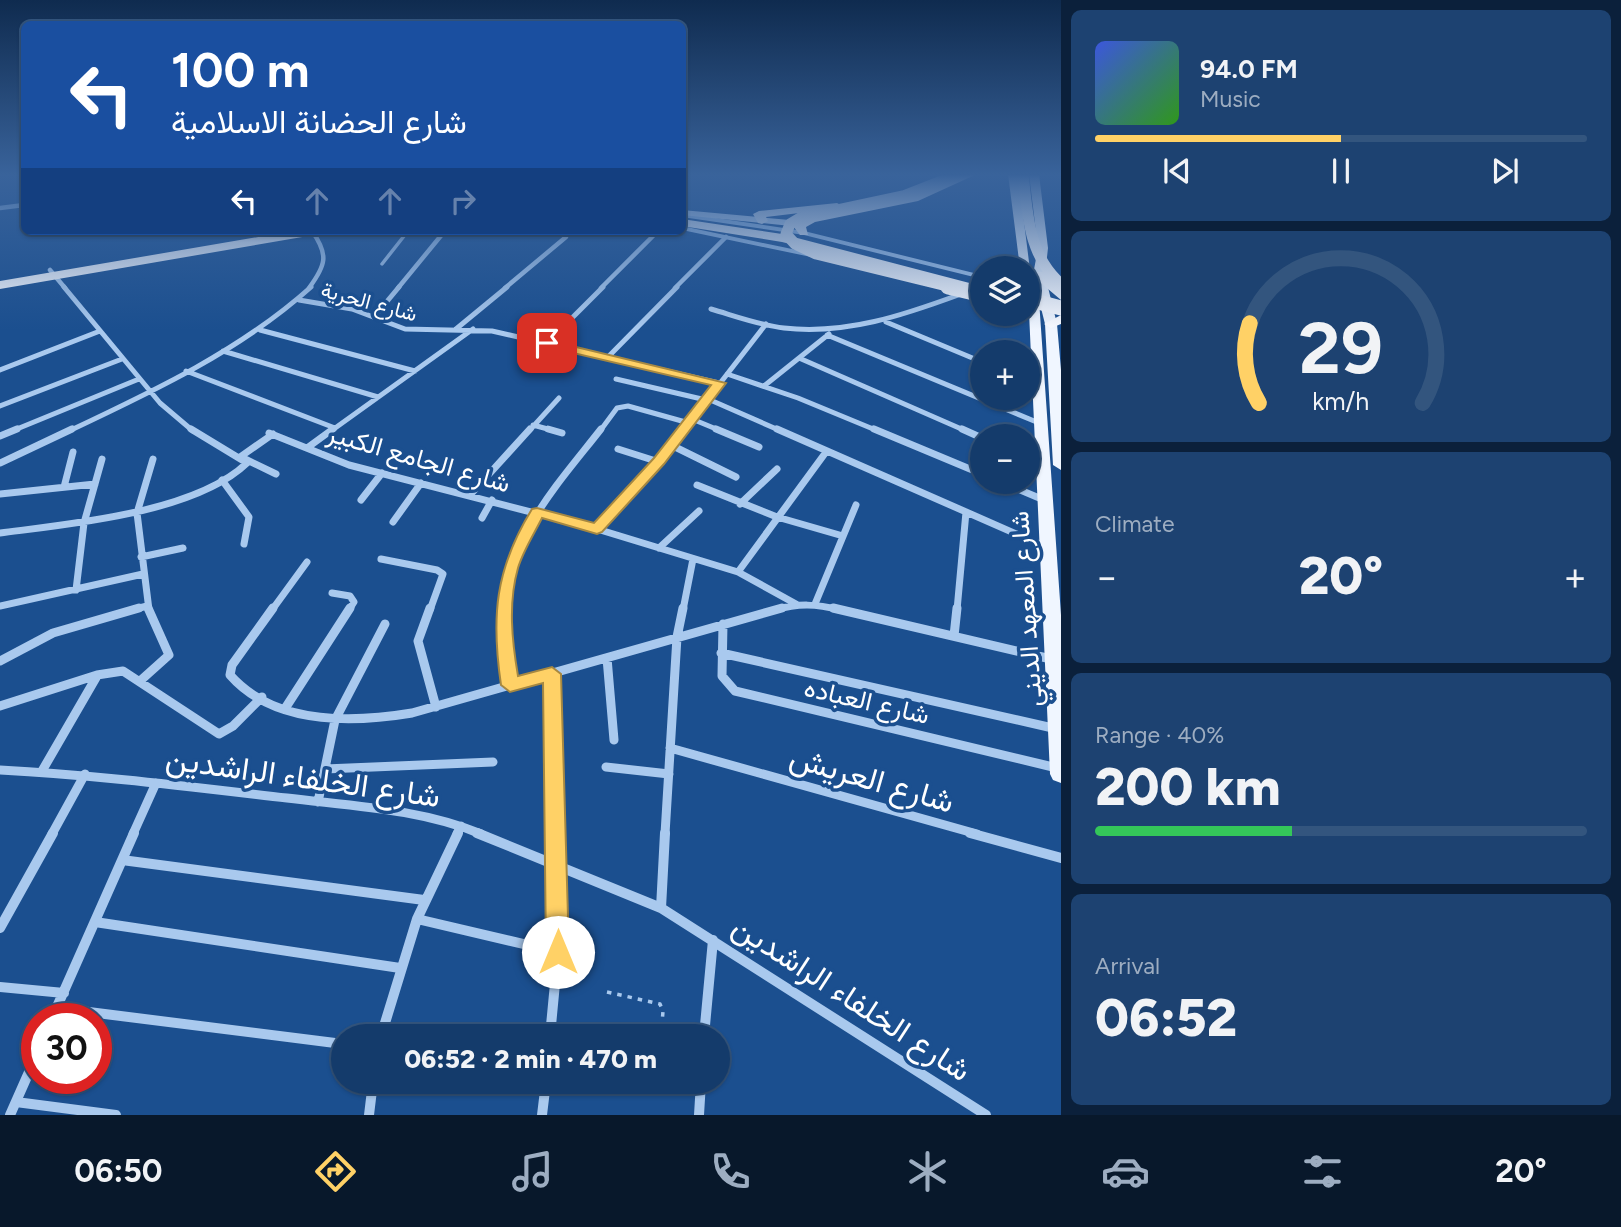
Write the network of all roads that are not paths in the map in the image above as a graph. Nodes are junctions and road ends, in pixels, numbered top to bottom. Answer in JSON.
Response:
{"nodes":[{"id":1,"x":730,"y":226,"type":"edge"},
{"id":2,"x":777,"y":226,"type":"edge"},
{"id":3,"x":789,"y":226,"type":"edge"},
{"id":4,"x":791,"y":226,"type":"edge"},
{"id":5,"x":806,"y":226,"type":"edge"},
{"id":6,"x":1020,"y":226,"type":"edge"},
{"id":7,"x":1031,"y":226,"type":"edge"},
{"id":8,"x":1040,"y":226,"type":"edge"},
{"id":9,"x":686,"y":229,"type":"edge"},
{"id":10,"x":802,"y":229,"type":"junction"},
{"id":11,"x":251,"y":235,"type":"edge"},
{"id":12,"x":288,"y":235,"type":"edge"},
{"id":13,"x":316,"y":235,"type":"edge"},
{"id":14,"x":405,"y":235,"type":"edge"},
{"id":15,"x":442,"y":235,"type":"edge"},
{"id":16,"x":653,"y":236,"type":"dead end"},
{"id":17,"x":566,"y":237,"type":"dead end"},
{"id":18,"x":726,"y":237,"type":"junction"},
{"id":19,"x":1024,"y":256,"type":"edge"},
{"id":20,"x":1039,"y":256,"type":"edge"},
{"id":21,"x":382,"y":264,"type":"dead end"},
{"id":22,"x":52,"y":272,"type":"junction"},
{"id":23,"x":970,"y":274,"type":"edge"},
{"id":24,"x":0,"y":278,"type":"edge"},
{"id":25,"x":1040,"y":282,"type":"edge"},
{"id":26,"x":1061,"y":284,"type":"edge"},
{"id":27,"x":0,"y":285,"type":"edge"},
{"id":28,"x":970,"y":288,"type":"edge"},
{"id":29,"x":970,"y":288,"type":"edge"},
{"id":30,"x":970,"y":288,"type":"edge"},
{"id":31,"x":970,"y":293,"type":"edge"},
{"id":32,"x":1040,"y":293,"type":"edge"},
{"id":33,"x":1061,"y":296,"type":"edge"},
{"id":34,"x":299,"y":300,"type":"junction"},
{"id":35,"x":1040,"y":306,"type":"edge"},
{"id":36,"x":1061,"y":307,"type":"edge"},
{"id":37,"x":711,"y":309,"type":"dead end"},
{"id":38,"x":374,"y":317,"type":"junction"},
{"id":39,"x":1056,"y":321,"type":"edge"},
{"id":40,"x":886,"y":322,"type":"junction"},
{"id":41,"x":766,"y":324,"type":"junction"},
{"id":42,"x":835,"y":328,"type":"junction"},
{"id":43,"x":473,"y":329,"type":"junction"},
{"id":44,"x":260,"y":330,"type":"junction"},
{"id":45,"x":456,"y":330,"type":"junction"},
{"id":46,"x":100,"y":331,"type":"junction"},
{"id":47,"x":827,"y":335,"type":"junction"},
{"id":48,"x":547,"y":343,"type":"junction"},
{"id":49,"x":223,"y":351,"type":"junction"},
{"id":50,"x":608,"y":357,"type":"junction"},
{"id":51,"x":970,"y":357,"type":"edge"},
{"id":52,"x":799,"y":358,"type":"junction"},
{"id":53,"x":122,"y":359,"type":"junction"},
{"id":54,"x":0,"y":370,"type":"edge"},
{"id":55,"x":186,"y":371,"type":"junction"},
{"id":56,"x":415,"y":371,"type":"junction"},
{"id":57,"x":727,"y":374,"type":"junction"},
{"id":58,"x":139,"y":379,"type":"junction"},
{"id":59,"x":616,"y":379,"type":"dead end"},
{"id":60,"x":719,"y":383,"type":"junction"},
{"id":61,"x":764,"y":386,"type":"junction"},
{"id":62,"x":149,"y":390,"type":"junction"},
{"id":63,"x":379,"y":397,"type":"junction"},
{"id":64,"x":559,"y":398,"type":"dead end"},
{"id":65,"x":707,"y":399,"type":"junction"},
{"id":66,"x":0,"y":406,"type":"edge"},
{"id":67,"x":1037,"y":410,"type":"edge"},
{"id":68,"x":691,"y":421,"type":"junction"},
{"id":69,"x":1039,"y":423,"type":"joint"},
{"id":70,"x":533,"y":425,"type":"junction"},
{"id":71,"x":335,"y":428,"type":"junction"},
{"id":72,"x":562,"y":433,"type":"dead end"},
{"id":73,"x":970,"y":433,"type":"edge"},
{"id":74,"x":0,"y":436,"type":"edge"},
{"id":75,"x":671,"y":445,"type":"junction"},
{"id":76,"x":759,"y":447,"type":"dead end"},
{"id":77,"x":307,"y":448,"type":"junction"},
{"id":78,"x":618,"y":449,"type":"dead end"},
{"id":79,"x":73,"y":452,"type":"dead end"},
{"id":80,"x":826,"y":452,"type":"junction"},
{"id":81,"x":242,"y":458,"type":"junction"},
{"id":82,"x":102,"y":459,"type":"dead end"},
{"id":83,"x":153,"y":459,"type":"dead end"},
{"id":84,"x":659,"y":461,"type":"junction"},
{"id":85,"x":0,"y":463,"type":"edge"},
{"id":86,"x":1061,"y":465,"type":"edge"},
{"id":87,"x":778,"y":469,"type":"dead end"},
{"id":88,"x":970,"y":469,"type":"edge"},
{"id":89,"x":382,"y":473,"type":"junction"},
{"id":90,"x":276,"y":474,"type":"dead end"},
{"id":91,"x":736,"y":477,"type":"dead end"},
{"id":92,"x":222,"y":480,"type":"junction"},
{"id":93,"x":421,"y":483,"type":"junction"},
{"id":94,"x":1040,"y":483,"type":"edge"},
{"id":95,"x":95,"y":484,"type":"junction"},
{"id":96,"x":697,"y":485,"type":"dead end"},
{"id":97,"x":64,"y":487,"type":"junction"},
{"id":98,"x":0,"y":494,"type":"edge"},
{"id":99,"x":471,"y":494,"type":"junction"},
{"id":100,"x":1030,"y":494,"type":"edge"},
{"id":101,"x":361,"y":500,"type":"dead end"},
{"id":102,"x":492,"y":500,"type":"junction"},
{"id":103,"x":1044,"y":500,"type":"junction"},
{"id":104,"x":740,"y":504,"type":"junction"},
{"id":105,"x":856,"y":505,"type":"dead end"},
{"id":106,"x":699,"y":511,"type":"dead end"},
{"id":107,"x":537,"y":512,"type":"junction"},
{"id":108,"x":966,"y":512,"type":"junction"},
{"id":109,"x":137,"y":513,"type":"junction"},
{"id":110,"x":777,"y":517,"type":"junction"},
{"id":111,"x":482,"y":518,"type":"dead end"},
{"id":112,"x":393,"y":522,"type":"dead end"},
{"id":113,"x":84,"y":523,"type":"junction"},
{"id":114,"x":597,"y":529,"type":"junction"},
{"id":115,"x":0,"y":533,"type":"edge"},
{"id":116,"x":843,"y":536,"type":"junction"},
{"id":117,"x":244,"y":544,"type":"dead end"},
{"id":118,"x":1047,"y":547,"type":"junction"},
{"id":119,"x":183,"y":548,"type":"dead end"},
{"id":120,"x":659,"y":548,"type":"junction"},
{"id":121,"x":141,"y":557,"type":"junction"},
{"id":122,"x":381,"y":559,"type":"dead end"},
{"id":123,"x":693,"y":559,"type":"junction"},
{"id":124,"x":307,"y":562,"type":"dead end"},
{"id":125,"x":738,"y":572,"type":"junction"},
{"id":126,"x":143,"y":574,"type":"junction"},
{"id":127,"x":76,"y":590,"type":"junction"},
{"id":128,"x":332,"y":593,"type":"dead end"},
{"id":129,"x":796,"y":604,"type":"junction"},
{"id":130,"x":815,"y":604,"type":"junction"},
{"id":131,"x":0,"y":606,"type":"edge"},
{"id":132,"x":147,"y":606,"type":"junction"},
{"id":133,"x":385,"y":624,"type":"dead end"},
{"id":134,"x":723,"y":624,"type":"junction"},
{"id":135,"x":954,"y":636,"type":"junction"},
{"id":136,"x":677,"y":637,"type":"junction"},
{"id":137,"x":721,"y":653,"type":"junction"},
{"id":138,"x":607,"y":658,"type":"junction"},
{"id":139,"x":1054,"y":660,"type":"junction"},
{"id":140,"x":0,"y":661,"type":"edge"},
{"id":141,"x":552,"y":674,"type":"junction"},
{"id":142,"x":97,"y":675,"type":"junction"},
{"id":143,"x":140,"y":681,"type":"junction"},
{"id":144,"x":510,"y":685,"type":"junction"},
{"id":145,"x":262,"y":697,"type":"junction"},
{"id":146,"x":0,"y":706,"type":"edge"},
{"id":147,"x":436,"y":706,"type":"junction"},
{"id":148,"x":286,"y":708,"type":"junction"},
{"id":149,"x":335,"y":720,"type":"junction"},
{"id":150,"x":1058,"y":729,"type":"junction"},
{"id":151,"x":614,"y":740,"type":"dead end"},
{"id":152,"x":670,"y":748,"type":"junction"},
{"id":153,"x":493,"y":762,"type":"dead end"},
{"id":154,"x":325,"y":768,"type":"junction"},
{"id":155,"x":606,"y":768,"type":"dead end"},
{"id":156,"x":0,"y":770,"type":"edge"},
{"id":157,"x":42,"y":771,"type":"junction"},
{"id":158,"x":1061,"y":772,"type":"edge"},
{"id":159,"x":85,"y":774,"type":"junction"},
{"id":160,"x":669,"y":774,"type":"junction"},
{"id":161,"x":156,"y":783,"type":"junction"},
{"id":162,"x":318,"y":802,"type":"junction"},
{"id":163,"x":461,"y":827,"type":"junction"},
{"id":164,"x":1061,"y":858,"type":"edge"},
{"id":165,"x":122,"y":860,"type":"junction"},
{"id":166,"x":557,"y":864,"type":"junction"},
{"id":167,"x":424,"y":900,"type":"junction"},
{"id":168,"x":661,"y":908,"type":"junction"},
{"id":169,"x":417,"y":919,"type":"junction"},
{"id":170,"x":95,"y":922,"type":"junction"},
{"id":171,"x":0,"y":928,"type":"edge"},
{"id":172,"x":713,"y":940,"type":"junction"},
{"id":173,"x":558,"y":952,"type":"junction"},
{"id":174,"x":400,"y":968,"type":"junction"},
{"id":175,"x":0,"y":987,"type":"edge"},
{"id":176,"x":64,"y":993,"type":"junction"},
{"id":177,"x":60,"y":1003,"type":"edge"},
{"id":178,"x":112,"y":1019,"type":"edge"},
{"id":179,"x":384,"y":1024,"type":"edge"},
{"id":180,"x":551,"y":1024,"type":"edge"},
{"id":181,"x":706,"y":1024,"type":"edge"},
{"id":182,"x":331,"y":1043,"type":"edge"},
{"id":183,"x":21,"y":1091,"type":"edge"},
{"id":184,"x":372,"y":1094,"type":"edge"},
{"id":185,"x":545,"y":1094,"type":"edge"},
{"id":186,"x":700,"y":1094,"type":"edge"},
{"id":187,"x":16,"y":1102,"type":"junction"},
{"id":188,"x":10,"y":1115,"type":"edge"},
{"id":189,"x":116,"y":1115,"type":"edge"},
{"id":190,"x":369,"y":1115,"type":"edge"},
{"id":191,"x":542,"y":1115,"type":"edge"},
{"id":192,"x":699,"y":1115,"type":"edge"},
{"id":193,"x":986,"y":1115,"type":"edge"}],
"edges":[{"from":1,"to":29,"type":"highway","bridge":true},
{"from":2,"to":10,"type":"street"},
{"from":3,"to":28,"type":"highway","bridge":true},
{"from":4,"to":10,"type":"main road"},
{"from":5,"to":10,"type":"highway"},
{"from":6,"to":19,"type":"main road"},
{"from":7,"to":26,"type":"highway","bridge":true},
{"from":8,"to":20,"type":"main road","name":"شارع المعهد الديني"},
{"from":9,"to":18,"type":"street"},
{"from":10,"to":23,"type":"street"},
{"from":11,"to":22,"type":"highway"},
{"from":12,"to":22,"type":"highway"},
{"from":13,"to":34,"type":"street"},
{"from":14,"to":21,"type":"lane"},
{"from":15,"to":38,"type":"street"},
{"from":16,"to":48,"type":"street"},
{"from":17,"to":45,"type":"street"},
{"from":18,"to":30,"type":"street"},
{"from":18,"to":50,"type":"street"},
{"from":22,"to":24,"type":"highway"},
{"from":22,"to":27,"type":"highway"},
{"from":22,"to":46,"type":"street"},
{"from":25,"to":33,"type":"highway"},
{"from":31,"to":40,"type":"street"},
{"from":32,"to":39,"type":"main road","name":"شارع المعهد الديني"},
{"from":34,"to":38,"type":"street","name":"شارع الحرية"},
{"from":34,"to":44,"type":"street"},
{"from":35,"to":36,"type":"highway","bridge":true},
{"from":37,"to":41,"type":"street"},
{"from":38,"to":45,"type":"street","name":"شارع الحرية"},
{"from":39,"to":86,"type":"main road","name":"شارع المعهد الديني"},
{"from":40,"to":42,"type":"street"},
{"from":40,"to":51,"type":"street"},
{"from":41,"to":42,"type":"street"},
{"from":41,"to":57,"type":"street"},
{"from":42,"to":47,"type":"street"},
{"from":43,"to":45,"type":"street","name":"شارع الحرية"},
{"from":43,"to":48,"type":"street","name":"شارع الحرية"},
{"from":43,"to":56,"type":"street"},
{"from":44,"to":49,"type":"street"},
{"from":44,"to":56,"type":"street"},
{"from":46,"to":53,"type":"street"},
{"from":46,"to":54,"type":"street"},
{"from":47,"to":52,"type":"street"},
{"from":47,"to":69,"type":"street"},
{"from":48,"to":50,"type":"street","name":"شارع الحرية"},
{"from":49,"to":55,"type":"street"},
{"from":49,"to":63,"type":"street"},
{"from":50,"to":60,"type":"street","name":"شارع الحرية"},
{"from":52,"to":61,"type":"street"},
{"from":52,"to":73,"type":"street"},
{"from":53,"to":58,"type":"street"},
{"from":53,"to":66,"type":"street"},
{"from":55,"to":62,"type":"street"},
{"from":55,"to":71,"type":"street"},
{"from":56,"to":63,"type":"street"},
{"from":57,"to":60,"type":"street"},
{"from":57,"to":61,"type":"street"},
{"from":58,"to":62,"type":"street"},
{"from":58,"to":74,"type":"street"},
{"from":59,"to":65,"type":"street"},
{"from":60,"to":65,"type":"street"},
{"from":61,"to":88,"type":"street"},
{"from":62,"to":81,"type":"street"},
{"from":62,"to":85,"type":"street"},
{"from":63,"to":71,"type":"street"},
{"from":64,"to":70,"type":"street"},
{"from":65,"to":68,"type":"street"},
{"from":65,"to":80,"type":"street"},
{"from":67,"to":69,"type":"main road","name":"شارع المعهد الديني"},
{"from":68,"to":75,"type":"street"},
{"from":68,"to":76,"type":"street"},
{"from":68,"to":107,"type":"street"},
{"from":70,"to":72,"type":"street"},
{"from":70,"to":99,"type":"street"},
{"from":71,"to":77,"type":"street"},
{"from":75,"to":84,"type":"street"},
{"from":75,"to":91,"type":"street"},
{"from":77,"to":81,"type":"street","name":"شارع الجامع الكبير"},
{"from":77,"to":89,"type":"street","name":"شارع الجامع الكبير"},
{"from":78,"to":84,"type":"street"},
{"from":79,"to":97,"type":"street"},
{"from":80,"to":108,"type":"street"},
{"from":80,"to":110,"type":"street"},
{"from":81,"to":90,"type":"street"},
{"from":81,"to":92,"type":"street"},
{"from":82,"to":95,"type":"street"},
{"from":83,"to":109,"type":"street"},
{"from":84,"to":114,"type":"street"},
{"from":87,"to":104,"type":"street"},
{"from":89,"to":93,"type":"street","name":"شارع الجامع الكبير"},
{"from":89,"to":101,"type":"street"},
{"from":92,"to":109,"type":"street"},
{"from":92,"to":117,"type":"street"},
{"from":93,"to":99,"type":"street","name":"شارع الجامع الكبير"},
{"from":93,"to":112,"type":"street"},
{"from":94,"to":103,"type":"main road","name":"شارع المعهد الديني"},
{"from":95,"to":97,"type":"street"},
{"from":95,"to":113,"type":"street"},
{"from":96,"to":104,"type":"street"},
{"from":97,"to":98,"type":"street"},
{"from":99,"to":102,"type":"street","name":"شارع الجامع الكبير"},
{"from":100,"to":103,"type":"street"},
{"from":102,"to":107,"type":"street","name":"شارع الجامع الكبير"},
{"from":102,"to":111,"type":"street"},
{"from":103,"to":118,"type":"main road","name":"شارع المعهد الديني"},
{"from":104,"to":110,"type":"street"},
{"from":105,"to":116,"type":"street"},
{"from":106,"to":120,"type":"street"},
{"from":107,"to":114,"type":"street","name":"شارع الجامع الكبير"},
{"from":107,"to":144,"type":"street"},
{"from":108,"to":118,"type":"street"},
{"from":108,"to":135,"type":"street"},
{"from":109,"to":113,"type":"street"},
{"from":109,"to":121,"type":"street"},
{"from":110,"to":116,"type":"street"},
{"from":110,"to":125,"type":"street"},
{"from":113,"to":115,"type":"street"},
{"from":113,"to":127,"type":"street"},
{"from":114,"to":120,"type":"street","name":"شارع الجامع الكبير"},
{"from":116,"to":130,"type":"street"},
{"from":118,"to":139,"type":"main road","name":"شارع المعهد الديني"},
{"from":119,"to":121,"type":"street"},
{"from":120,"to":123,"type":"street","name":"شارع الجامع الكبير"},
{"from":121,"to":126,"type":"street"},
{"from":122,"to":147,"type":"street"},
{"from":123,"to":125,"type":"street","name":"شارع الجامع الكبير"},
{"from":123,"to":136,"type":"street"},
{"from":124,"to":145,"type":"street"},
{"from":125,"to":129,"type":"street","name":"شارع الجامع الكبير"},
{"from":126,"to":127,"type":"street"},
{"from":126,"to":132,"type":"street"},
{"from":127,"to":131,"type":"street"},
{"from":128,"to":148,"type":"street"},
{"from":129,"to":130,"type":"street"},
{"from":129,"to":134,"type":"street"},
{"from":130,"to":135,"type":"street"},
{"from":132,"to":140,"type":"street"},
{"from":132,"to":143,"type":"street"},
{"from":133,"to":149,"type":"street"},
{"from":134,"to":136,"type":"street"},
{"from":134,"to":137,"type":"street","name":"شارع العباده"},
{"from":135,"to":139,"type":"street"},
{"from":136,"to":138,"type":"street"},
{"from":136,"to":152,"type":"street"},
{"from":137,"to":150,"type":"street"},
{"from":137,"to":158,"type":"street","name":"شارع العباده"},
{"from":138,"to":141,"type":"street"},
{"from":138,"to":151,"type":"street"},
{"from":139,"to":150,"type":"main road","name":"شارع المعهد الديني"},
{"from":141,"to":144,"type":"street"},
{"from":141,"to":166,"type":"street"},
{"from":142,"to":143,"type":"street"},
{"from":142,"to":146,"type":"street"},
{"from":142,"to":157,"type":"street"},
{"from":143,"to":145,"type":"street"},
{"from":144,"to":147,"type":"street"},
{"from":145,"to":148,"type":"street"},
{"from":147,"to":149,"type":"street"},
{"from":148,"to":149,"type":"street"},
{"from":149,"to":154,"type":"street"},
{"from":150,"to":158,"type":"main road","name":"شارع المعهد الديني"},
{"from":152,"to":160,"type":"street"},
{"from":152,"to":164,"type":"street","name":"شارع العريش"},
{"from":153,"to":154,"type":"street"},
{"from":154,"to":162,"type":"street"},
{"from":155,"to":160,"type":"street"},
{"from":156,"to":157,"type":"street","name":"شارع الخلفاء الراشدين"},
{"from":157,"to":159,"type":"street","name":"شارع الخلفاء الراشدين"},
{"from":159,"to":161,"type":"street","name":"شارع الخلفاء الراشدين"},
{"from":159,"to":171,"type":"street"},
{"from":160,"to":168,"type":"street"},
{"from":161,"to":162,"type":"street","name":"شارع الخلفاء الراشدين"},
{"from":161,"to":165,"type":"street"},
{"from":162,"to":163,"type":"street","name":"شارع الخلفاء الراشدين"},
{"from":163,"to":166,"type":"street","name":"شارع الخلفاء الراشدين"},
{"from":163,"to":167,"type":"street"},
{"from":165,"to":167,"type":"street"},
{"from":165,"to":170,"type":"street"},
{"from":166,"to":168,"type":"street","name":"شارع الخلفاء الراشدين"},
{"from":166,"to":173,"type":"street"},
{"from":167,"to":169,"type":"street"},
{"from":168,"to":172,"type":"street","name":"شارع الخلفاء الراشدين"},
{"from":169,"to":173,"type":"street"},
{"from":169,"to":174,"type":"street"},
{"from":170,"to":174,"type":"street"},
{"from":170,"to":176,"type":"street"},
{"from":172,"to":181,"type":"street"},
{"from":172,"to":193,"type":"street","name":"شارع الخلفاء الراشدين"},
{"from":173,"to":180,"type":"street"},
{"from":174,"to":179,"type":"street"},
{"from":175,"to":176,"type":"street"},
{"from":176,"to":177,"type":"street"},
{"from":178,"to":182,"type":"street"},
{"from":183,"to":187,"type":"street"},
{"from":184,"to":190,"type":"street"},
{"from":185,"to":191,"type":"street"},
{"from":186,"to":192,"type":"street"},
{"from":187,"to":188,"type":"street"},
{"from":187,"to":189,"type":"street"}]}
